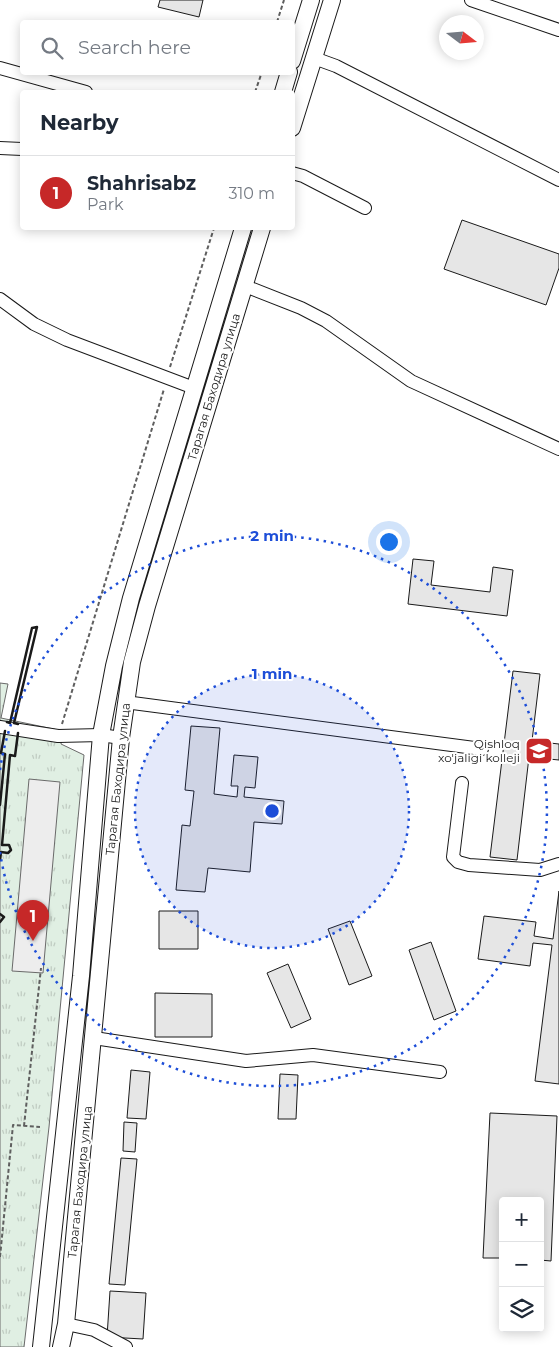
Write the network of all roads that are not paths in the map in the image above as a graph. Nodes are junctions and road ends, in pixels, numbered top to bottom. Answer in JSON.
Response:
{"nodes":[{"id":1,"x":311,"y":0,"type":"edge"},
{"id":2,"x":332,"y":0,"type":"edge"},
{"id":3,"x":471,"y":0,"type":"edge"},
{"id":4,"x":559,"y":30,"type":"edge"},
{"id":5,"x":295,"y":51,"type":"edge"},
{"id":6,"x":314,"y":58,"type":"junction"},
{"id":7,"x":0,"y":68,"type":"edge"},
{"id":8,"x":20,"y":74,"type":"edge"},
{"id":9,"x":25,"y":75,"type":"edge"},
{"id":10,"x":288,"y":75,"type":"edge"},
{"id":11,"x":79,"y":90,"type":"edge"},
{"id":12,"x":284,"y":90,"type":"edge"},
{"id":13,"x":295,"y":118,"type":"edge"},
{"id":14,"x":0,"y":148,"type":"edge"},
{"id":15,"x":20,"y":149,"type":"edge"},
{"id":16,"x":295,"y":174,"type":"edge"},
{"id":17,"x":559,"y":180,"type":"edge"},
{"id":18,"x":365,"y":208,"type":"dead end"},
{"id":19,"x":241,"y":230,"type":"edge"},
{"id":20,"x":261,"y":230,"type":"edge"},
{"id":21,"x":245,"y":286,"type":"junction"},
{"id":22,"x":0,"y":299,"type":"edge"},
{"id":23,"x":194,"y":388,"type":"junction"},
{"id":24,"x":559,"y":447,"type":"edge"},
{"id":25,"x":125,"y":702,"type":"junction"},
{"id":26,"x":0,"y":727,"type":"edge"},
{"id":27,"x":101,"y":735,"type":"junction"},
{"id":28,"x":121,"y":738,"type":"junction"},
{"id":29,"x":482,"y":749,"type":"dead end"},
{"id":30,"x":462,"y":783,"type":"dead end"},
{"id":31,"x":559,"y":864,"type":"edge"},
{"id":32,"x":94,"y":1038,"type":"junction"},
{"id":33,"x":440,"y":1072,"type":"dead end"},
{"id":34,"x":66,"y":1324,"type":"junction"},
{"id":35,"x":41,"y":1347,"type":"edge"},
{"id":36,"x":61,"y":1347,"type":"edge"},
{"id":37,"x":126,"y":1347,"type":"edge"}],
"edges":[{"from":1,"to":5,"type":"main road"},
{"from":2,"to":6,"type":"main road"},
{"from":3,"to":4,"type":"street"},
{"from":6,"to":13,"type":"main road"},
{"from":6,"to":17,"type":"street"},
{"from":7,"to":8,"type":"street"},
{"from":9,"to":11,"type":"street"},
{"from":10,"to":12,"type":"main road"},
{"from":14,"to":15,"type":"street"},
{"from":16,"to":18,"type":"street"},
{"from":19,"to":23,"type":"main road","name":"Тарагая Баходира улица"},
{"from":20,"to":21,"type":"main road","name":"Тарагая Баходира улица"},
{"from":21,"to":24,"type":"street"},
{"from":21,"to":25,"type":"main road","name":"Тарагая Баходира улица"},
{"from":22,"to":23,"type":"street"},
{"from":23,"to":27,"type":"main road","name":"Тарагая Баходира улица"},
{"from":25,"to":28,"type":"main road","name":"Тарагая Баходира улица"},
{"from":25,"to":29,"type":"street"},
{"from":26,"to":27,"type":"street"},
{"from":27,"to":28,"type":"street"},
{"from":27,"to":35,"type":"main road","name":"Тарагая Баходира улица"},
{"from":28,"to":32,"type":"main road","name":"Тарагая Баходира улица"},
{"from":30,"to":31,"type":"street"},
{"from":32,"to":33,"type":"street"},
{"from":32,"to":34,"type":"main road","name":"Тарагая Баходира улица"},
{"from":34,"to":36,"type":"main road","name":"Тарагая Баходира улица"},
{"from":34,"to":37,"type":"street"}]}
